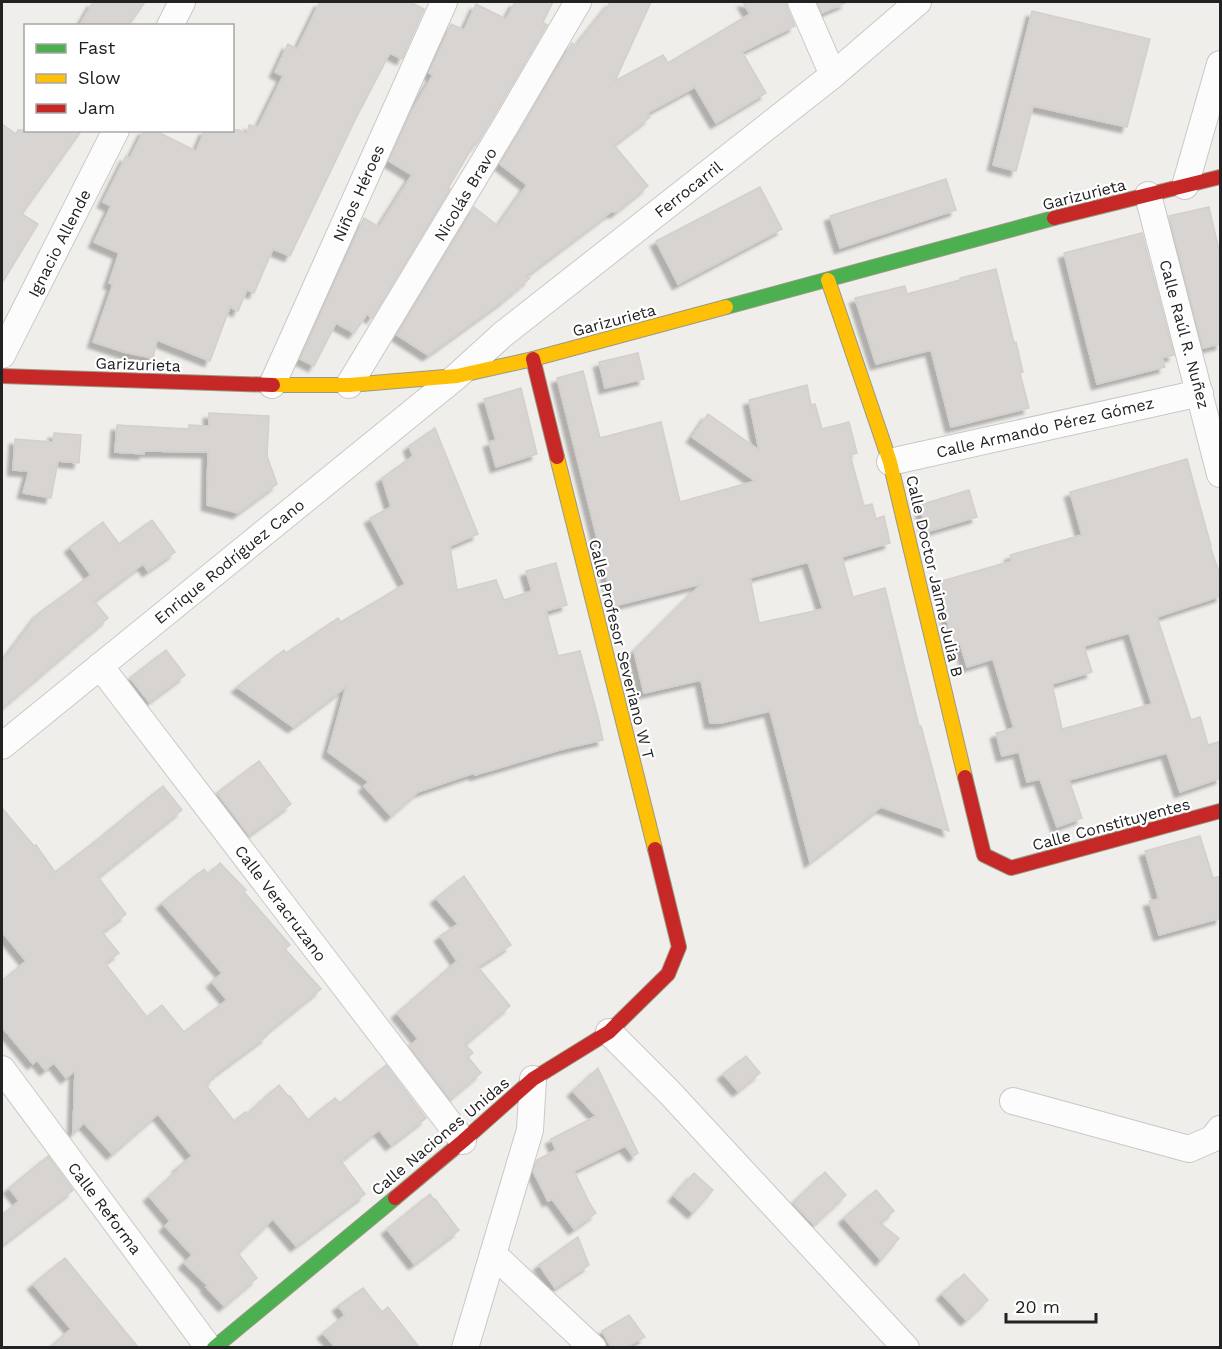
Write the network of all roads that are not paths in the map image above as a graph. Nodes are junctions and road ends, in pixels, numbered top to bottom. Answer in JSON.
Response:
{"nodes":[{"id":1,"x":182,"y":2,"type":"edge"},
{"id":2,"x":444,"y":2,"type":"edge"},
{"id":3,"x":578,"y":2,"type":"edge"},
{"id":4,"x":801,"y":2,"type":"edge"},
{"id":5,"x":918,"y":2,"type":"edge"},
{"id":6,"x":171,"y":24,"type":"edge"},
{"id":7,"x":1221,"y":64,"type":"edge"},
{"id":8,"x":833,"y":75,"type":"junction"},
{"id":9,"x":115,"y":132,"type":"edge"},
{"id":10,"x":1221,"y":177,"type":"edge"},
{"id":11,"x":1185,"y":186,"type":"junction"},
{"id":12,"x":1148,"y":195,"type":"junction"},
{"id":13,"x":828,"y":280,"type":"junction"},
{"id":14,"x":2,"y":354,"type":"edge"},
{"id":15,"x":533,"y":359,"type":"junction"},
{"id":16,"x":2,"y":376,"type":"edge"},
{"id":17,"x":457,"y":376,"type":"junction"},
{"id":18,"x":272,"y":385,"type":"junction"},
{"id":19,"x":349,"y":385,"type":"junction"},
{"id":20,"x":1200,"y":393,"type":"junction"},
{"id":21,"x":890,"y":462,"type":"junction"},
{"id":22,"x":1221,"y":474,"type":"edge"},
{"id":23,"x":100,"y":666,"type":"junction"},
{"id":24,"x":2,"y":746,"type":"edge"},
{"id":25,"x":1221,"y":811,"type":"edge"},
{"id":26,"x":1011,"y":868,"type":"joint"},
{"id":27,"x":679,"y":947,"type":"joint"},
{"id":28,"x":609,"y":1032,"type":"junction"},
{"id":29,"x":2,"y":1069,"type":"edge"},
{"id":30,"x":533,"y":1079,"type":"junction"},
{"id":31,"x":1013,"y":1101,"type":"dead end"},
{"id":32,"x":1221,"y":1129,"type":"edge"},
{"id":33,"x":463,"y":1141,"type":"junction"},
{"id":34,"x":493,"y":1254,"type":"junction"},
{"id":35,"x":209,"y":1347,"type":"edge"},
{"id":36,"x":214,"y":1347,"type":"edge"},
{"id":37,"x":465,"y":1347,"type":"edge"},
{"id":38,"x":593,"y":1347,"type":"edge"},
{"id":39,"x":906,"y":1347,"type":"edge"}],
"edges":[{"from":1,"to":6,"type":"street"},
{"from":2,"to":18,"type":"street","name":"Niños Héroes"},
{"from":3,"to":19,"type":"street","name":"Nicolás Bravo"},
{"from":4,"to":8,"type":"street"},
{"from":5,"to":8,"type":"street","name":"Ferrocarril"},
{"from":7,"to":11,"type":"street"},
{"from":8,"to":17,"type":"street","name":"Ferrocarril"},
{"from":9,"to":14,"type":"street","name":"Ignacio Allende"},
{"from":10,"to":11,"type":"street","name":"Garizurieta"},
{"from":11,"to":12,"type":"street","name":"Garizurieta"},
{"from":12,"to":13,"type":"street","name":"Garizurieta"},
{"from":12,"to":20,"type":"street","name":"Calle Raúl R. Nuñez"},
{"from":13,"to":15,"type":"street","name":"Garizurieta"},
{"from":13,"to":21,"type":"street","name":"Calle Doctor Jaime Julia B"},
{"from":15,"to":17,"type":"street","name":"Garizurieta"},
{"from":15,"to":27,"type":"street","name":"Calle Profesor Severiano W T"},
{"from":16,"to":18,"type":"street","name":"Garizurieta"},
{"from":17,"to":19,"type":"street","name":"Garizurieta"},
{"from":17,"to":23,"type":"street","name":"Enrique Rodríguez Cano"},
{"from":18,"to":19,"type":"street","name":"Garizurieta"},
{"from":20,"to":21,"type":"street","name":"Calle Armando Pérez Gómez"},
{"from":20,"to":22,"type":"street","name":"Calle Raúl R. Nuñez"},
{"from":21,"to":26,"type":"street","name":"Calle Doctor Jaime Julia B"},
{"from":23,"to":24,"type":"street","name":"Enrique Rodríguez Cano"},
{"from":23,"to":33,"type":"street","name":"Calle Veracruzano"},
{"from":25,"to":26,"type":"street","name":"Calle Constituyentes"},
{"from":27,"to":28,"type":"street","name":"Calle Naciones Unidas"},
{"from":28,"to":30,"type":"street","name":"Calle Naciones Unidas"},
{"from":28,"to":39,"type":"street"},
{"from":29,"to":35,"type":"street","name":"Calle Reforma"},
{"from":30,"to":33,"type":"street","name":"Calle Naciones Unidas"},
{"from":30,"to":34,"type":"street"},
{"from":31,"to":32,"type":"street"},
{"from":33,"to":36,"type":"street","name":"Calle Naciones Unidas"},
{"from":34,"to":37,"type":"street"},
{"from":34,"to":38,"type":"street"}]}
